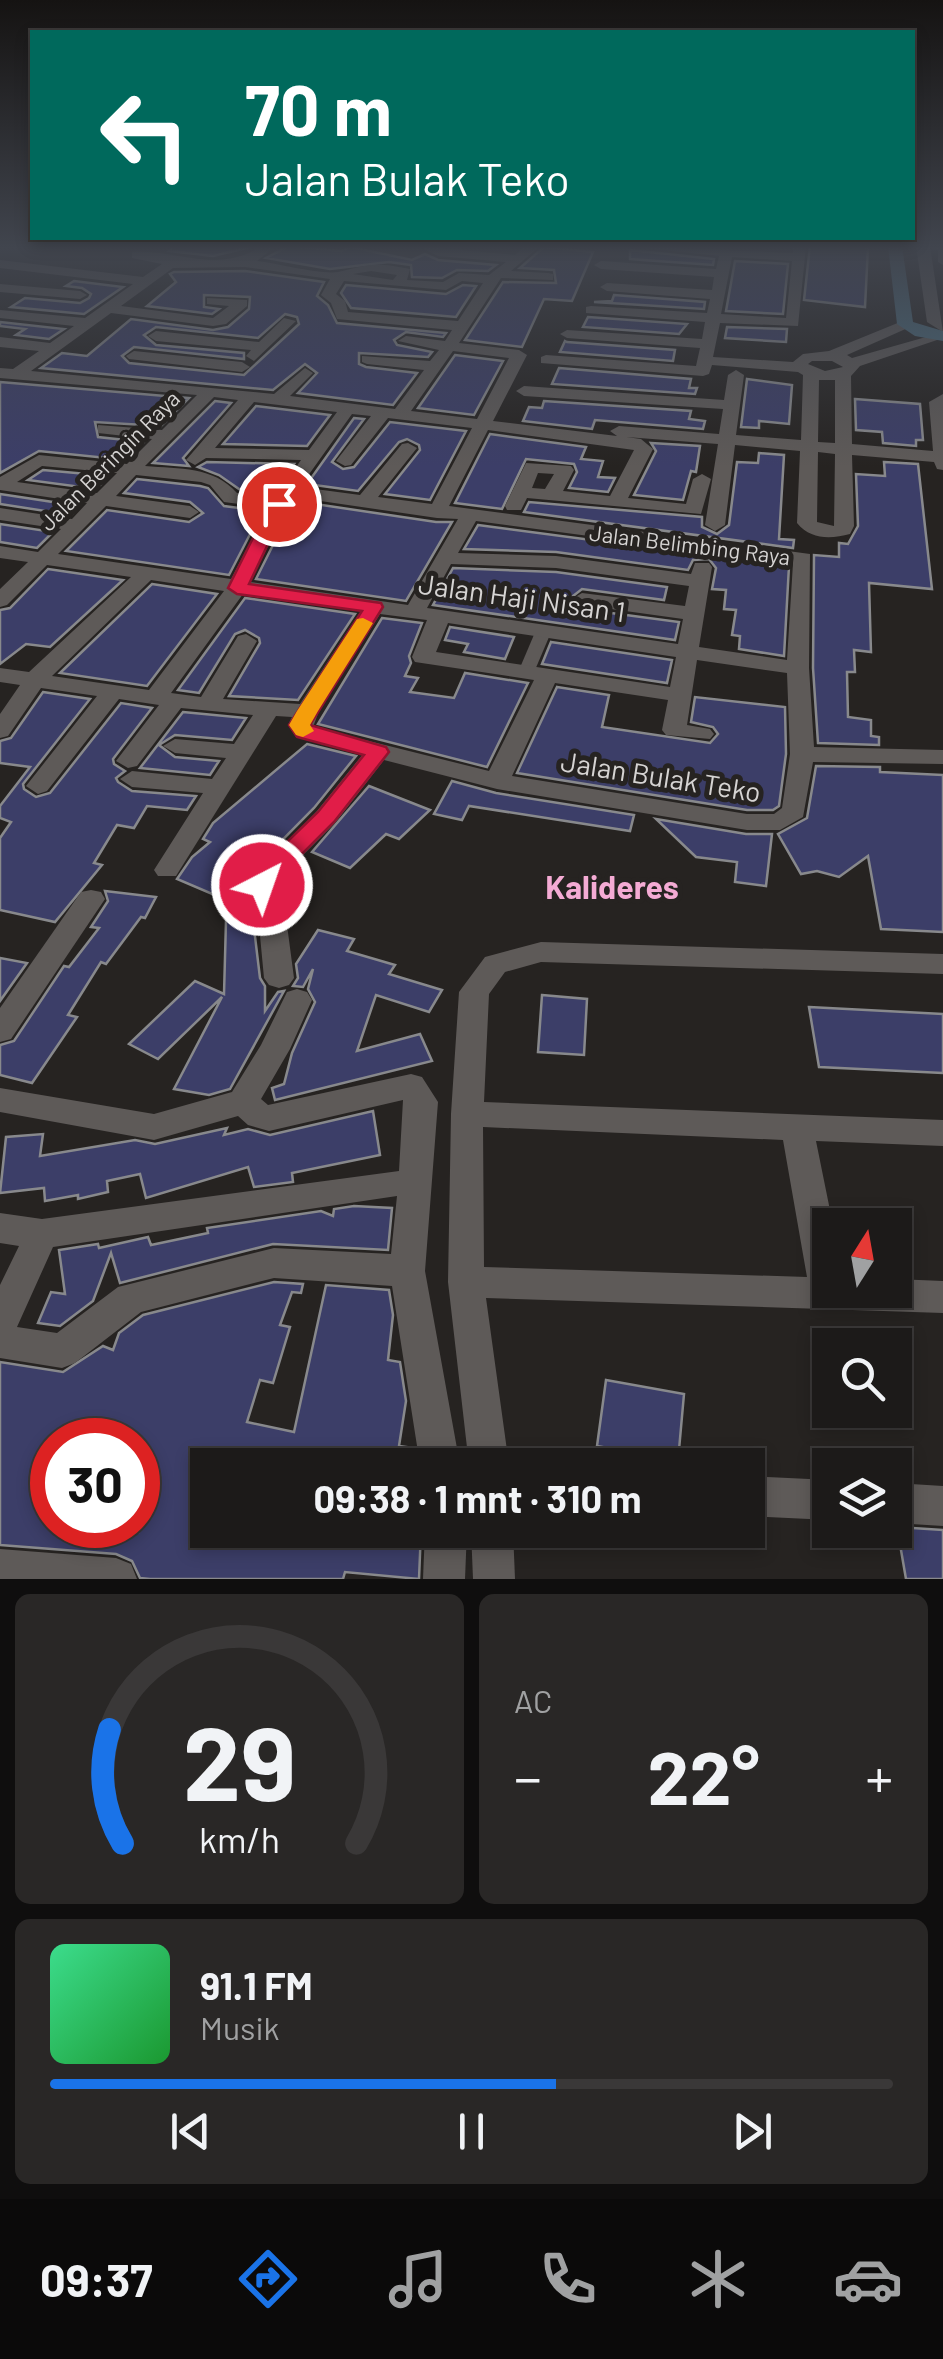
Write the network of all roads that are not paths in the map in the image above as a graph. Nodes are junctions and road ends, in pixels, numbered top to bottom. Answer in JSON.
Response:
{"nodes":[{"id":1,"x":713,"y":319,"type":"edge"},
{"id":2,"x":56,"y":320,"type":"edge"},
{"id":3,"x":94,"y":320,"type":"edge"},
{"id":4,"x":175,"y":320,"type":"edge"},
{"id":5,"x":387,"y":320,"type":"edge"},
{"id":6,"x":466,"y":320,"type":"edge"},
{"id":7,"x":732,"y":320,"type":"edge"},
{"id":8,"x":795,"y":320,"type":"edge"},
{"id":9,"x":901,"y":320,"type":"edge"},
{"id":10,"x":908,"y":320,"type":"edge"},
{"id":11,"x":289,"y":321,"type":"dead end"},
{"id":12,"x":89,"y":323,"type":"junction"},
{"id":13,"x":463,"y":326,"type":"junction"},
{"id":14,"x":935,"y":331,"type":"edge"},
{"id":15,"x":567,"y":334,"type":"dead end"},
{"id":16,"x":156,"y":336,"type":"junction"},
{"id":17,"x":406,"y":341,"type":"dead end"},
{"id":18,"x":0,"y":342,"type":"edge"},
{"id":19,"x":450,"y":345,"type":"junction"},
{"id":20,"x":264,"y":347,"type":"junction"},
{"id":21,"x":53,"y":348,"type":"junction"},
{"id":22,"x":134,"y":356,"type":"junction"},
{"id":23,"x":832,"y":356,"type":"junction"},
{"id":24,"x":367,"y":359,"type":"dead end"},
{"id":25,"x":546,"y":360,"type":"dead end"},
{"id":26,"x":721,"y":364,"type":"junction"},
{"id":27,"x":433,"y":366,"type":"junction"},
{"id":28,"x":242,"y":367,"type":"junction"},
{"id":29,"x":804,"y":367,"type":"junction"},
{"id":30,"x":847,"y":370,"type":"junction"},
{"id":31,"x":305,"y":373,"type":"dead end"},
{"id":32,"x":13,"y":378,"type":"edge"},
{"id":33,"x":105,"y":383,"type":"junction"},
{"id":34,"x":524,"y":391,"type":"dead end"},
{"id":35,"x":213,"y":392,"type":"junction"},
{"id":36,"x":251,"y":396,"type":"junction"},
{"id":37,"x":278,"y":399,"type":"junction"},
{"id":38,"x":943,"y":399,"type":"edge"},
{"id":39,"x":732,"y":405,"type":"junction"},
{"id":40,"x":347,"y":409,"type":"junction"},
{"id":41,"x":391,"y":414,"type":"junction"},
{"id":42,"x":507,"y":423,"type":"dead end"},
{"id":43,"x":485,"y":424,"type":"junction"},
{"id":44,"x":104,"y":430,"type":"dead end"},
{"id":45,"x":164,"y":435,"type":"junction"},
{"id":46,"x":727,"y":439,"type":"junction"},
{"id":47,"x":809,"y":446,"type":"junction"},
{"id":48,"x":408,"y":448,"type":"dead end"},
{"id":49,"x":843,"y":449,"type":"junction"},
{"id":50,"x":201,"y":453,"type":"junction"},
{"id":51,"x":312,"y":455,"type":"junction"},
{"id":52,"x":942,"y":457,"type":"edge"},
{"id":53,"x":346,"y":461,"type":"dead end"},
{"id":54,"x":943,"y":466,"type":"edge"},
{"id":55,"x":128,"y":472,"type":"junction"},
{"id":56,"x":182,"y":475,"type":"junction"},
{"id":57,"x":702,"y":479,"type":"dead end"},
{"id":58,"x":0,"y":485,"type":"edge"},
{"id":59,"x":520,"y":492,"type":"junction"},
{"id":60,"x":552,"y":494,"type":"junction"},
{"id":61,"x":283,"y":497,"type":"junction"},
{"id":62,"x":100,"y":500,"type":"junction"},
{"id":63,"x":366,"y":500,"type":"junction"},
{"id":64,"x":616,"y":502,"type":"junction"},
{"id":65,"x":190,"y":512,"type":"dead end"},
{"id":66,"x":437,"y":512,"type":"junction"},
{"id":67,"x":0,"y":514,"type":"edge"},
{"id":68,"x":469,"y":516,"type":"junction"},
{"id":69,"x":507,"y":520,"type":"junction"},
{"id":70,"x":76,"y":525,"type":"junction"},
{"id":71,"x":715,"y":525,"type":"dead end"},
{"id":72,"x":705,"y":547,"type":"junction"},
{"id":73,"x":0,"y":552,"type":"edge"},
{"id":74,"x":444,"y":558,"type":"junction"},
{"id":75,"x":42,"y":560,"type":"junction"},
{"id":76,"x":145,"y":575,"type":"junction"},
{"id":77,"x":700,"y":581,"type":"junction"},
{"id":78,"x":237,"y":588,"type":"junction"},
{"id":79,"x":582,"y":599,"type":"dead end"},
{"id":80,"x":0,"y":601,"type":"edge"},
{"id":81,"x":374,"y":607,"type":"junction"},
{"id":82,"x":414,"y":612,"type":"junction"},
{"id":83,"x":695,"y":614,"type":"junction"},
{"id":84,"x":440,"y":616,"type":"junction"},
{"id":85,"x":544,"y":630,"type":"junction"},
{"id":86,"x":246,"y":641,"type":"dead end"},
{"id":87,"x":690,"y":651,"type":"junction"},
{"id":88,"x":798,"y":668,"type":"junction"},
{"id":89,"x":538,"y":672,"type":"junction"},
{"id":90,"x":0,"y":674,"type":"edge"},
{"id":91,"x":35,"y":679,"type":"junction"},
{"id":92,"x":112,"y":691,"type":"junction"},
{"id":93,"x":678,"y":695,"type":"junction"},
{"id":94,"x":164,"y":699,"type":"junction"},
{"id":95,"x":208,"y":705,"type":"junction"},
{"id":96,"x":268,"y":710,"type":"junction"},
{"id":97,"x":307,"y":711,"type":"junction"},
{"id":98,"x":0,"y":732,"type":"edge"},
{"id":99,"x":702,"y":734,"type":"dead end"},
{"id":100,"x":175,"y":746,"type":"dead end"},
{"id":101,"x":242,"y":752,"type":"junction"},
{"id":102,"x":378,"y":752,"type":"junction"},
{"id":103,"x":802,"y":754,"type":"junction"},
{"id":104,"x":943,"y":757,"type":"edge"},
{"id":105,"x":496,"y":781,"type":"junction"},
{"id":106,"x":38,"y":786,"type":"dead end"},
{"id":107,"x":220,"y":786,"type":"junction"},
{"id":108,"x":167,"y":870,"type":"dead end"},
{"id":109,"x":91,"y":899,"type":"dead end"},
{"id":110,"x":943,"y":964,"type":"edge"},
{"id":111,"x":0,"y":1031,"type":"edge"},
{"id":112,"x":0,"y":1100,"type":"edge"},
{"id":113,"x":243,"y":1102,"type":"junction"},
{"id":114,"x":467,"y":1114,"type":"junction"},
{"id":115,"x":797,"y":1127,"type":"junction"},
{"id":116,"x":943,"y":1133,"type":"edge"},
{"id":117,"x":394,"y":1183,"type":"dead end"},
{"id":118,"x":812,"y":1208,"type":"edge"},
{"id":119,"x":0,"y":1228,"type":"edge"},
{"id":120,"x":42,"y":1234,"type":"junction"},
{"id":121,"x":407,"y":1271,"type":"junction"},
{"id":122,"x":466,"y":1282,"type":"junction"},
{"id":123,"x":812,"y":1292,"type":"edge"},
{"id":124,"x":912,"y":1296,"type":"edge"},
{"id":125,"x":943,"y":1298,"type":"edge"},
{"id":126,"x":0,"y":1324,"type":"edge"},
{"id":127,"x":0,"y":1341,"type":"edge"},
{"id":128,"x":437,"y":1448,"type":"edge"},
{"id":129,"x":487,"y":1448,"type":"edge"},
{"id":130,"x":765,"y":1497,"type":"edge"},
{"id":131,"x":812,"y":1499,"type":"edge"},
{"id":132,"x":912,"y":1505,"type":"edge"},
{"id":133,"x":943,"y":1506,"type":"edge"},
{"id":134,"x":445,"y":1548,"type":"edge"},
{"id":135,"x":493,"y":1548,"type":"edge"},
{"id":136,"x":0,"y":1570,"type":"edge"},
{"id":137,"x":116,"y":1579,"type":"edge"},
{"id":138,"x":444,"y":1579,"type":"edge"},
{"id":139,"x":494,"y":1579,"type":"edge"}],
"edges":[{"from":1,"to":26,"type":"street"},
{"from":2,"to":12,"type":"street"},
{"from":3,"to":12,"type":"street"},
{"from":4,"to":16,"type":"street"},
{"from":5,"to":13,"type":"street"},
{"from":6,"to":13,"type":"street"},
{"from":7,"to":8,"type":"street"},
{"from":9,"to":23,"type":"street"},
{"from":10,"to":14,"type":"main road"},
{"from":11,"to":20,"type":"street","name":"Jalan Beringin Raya"},
{"from":12,"to":21,"type":"street"},
{"from":13,"to":19,"type":"street"},
{"from":14,"to":30,"type":"street"},
{"from":15,"to":26,"type":"street"},
{"from":16,"to":20,"type":"street"},
{"from":16,"to":22,"type":"street"},
{"from":17,"to":19,"type":"street"},
{"from":18,"to":21,"type":"street"},
{"from":19,"to":27,"type":"street"},
{"from":19,"to":43,"type":"street"},
{"from":20,"to":28,"type":"street","name":"Jalan Beringin Raya"},
{"from":21,"to":32,"type":"street"},
{"from":22,"to":28,"type":"street"},
{"from":22,"to":33,"type":"street"},
{"from":23,"to":29,"type":"street"},
{"from":23,"to":30,"type":"street"},
{"from":24,"to":27,"type":"street"},
{"from":25,"to":26,"type":"street"},
{"from":26,"to":29,"type":"street"},
{"from":26,"to":39,"type":"street"},
{"from":27,"to":41,"type":"street"},
{"from":28,"to":35,"type":"street","name":"Jalan Beringin Raya"},
{"from":29,"to":30,"type":"street"},
{"from":29,"to":47,"type":"street"},
{"from":30,"to":49,"type":"street"},
{"from":31,"to":37,"type":"street"},
{"from":32,"to":33,"type":"street"},
{"from":33,"to":35,"type":"street"},
{"from":34,"to":39,"type":"street"},
{"from":35,"to":36,"type":"street"},
{"from":35,"to":45,"type":"street","name":"Jalan Beringin Raya"},
{"from":36,"to":37,"type":"street"},
{"from":36,"to":50,"type":"street"},
{"from":37,"to":40,"type":"street"},
{"from":38,"to":52,"type":"street"},
{"from":39,"to":46,"type":"street"},
{"from":40,"to":41,"type":"street"},
{"from":40,"to":51,"type":"street"},
{"from":41,"to":43,"type":"street"},
{"from":41,"to":53,"type":"street"},
{"from":42,"to":46,"type":"street"},
{"from":43,"to":64,"type":"street"},
{"from":43,"to":66,"type":"street"},
{"from":44,"to":45,"type":"street"},
{"from":45,"to":55,"type":"street","name":"Jalan Beringin Raya"},
{"from":46,"to":47,"type":"street"},
{"from":46,"to":71,"type":"street"},
{"from":47,"to":49,"type":"street"},
{"from":47,"to":49,"type":"street"},
{"from":48,"to":63,"type":"street"},
{"from":49,"to":52,"type":"street"},
{"from":50,"to":51,"type":"street"},
{"from":50,"to":56,"type":"street"},
{"from":51,"to":61,"type":"street"},
{"from":52,"to":54,"type":"street"},
{"from":55,"to":56,"type":"street"},
{"from":55,"to":58,"type":"street"},
{"from":55,"to":62,"type":"street","name":"Jalan Beringin Raya"},
{"from":56,"to":61,"type":"street","name":"Jalan Belimbing Raya"},
{"from":57,"to":64,"type":"street"},
{"from":58,"to":62,"type":"street"},
{"from":59,"to":60,"type":"street"},
{"from":59,"to":60,"type":"street"},
{"from":59,"to":69,"type":"street"},
{"from":60,"to":64,"type":"street"},
{"from":61,"to":63,"type":"street","name":"Jalan Belimbing Raya"},
{"from":61,"to":78,"type":"street"},
{"from":62,"to":65,"type":"street"},
{"from":62,"to":70,"type":"street","name":"Jalan Beringin Raya"},
{"from":63,"to":66,"type":"street","name":"Jalan Belimbing Raya"},
{"from":66,"to":68,"type":"street","name":"Jalan Belimbing Raya"},
{"from":67,"to":70,"type":"street"},
{"from":68,"to":69,"type":"street","name":"Jalan Belimbing Raya"},
{"from":68,"to":74,"type":"street"},
{"from":69,"to":72,"type":"street","name":"Jalan Belimbing Raya"},
{"from":70,"to":75,"type":"street","name":"Jalan Beringin Raya"},
{"from":72,"to":77,"type":"street"},
{"from":72,"to":88,"type":"street","name":"Jalan Belimbing Raya"},
{"from":73,"to":75,"type":"street","name":"Jalan Haji Nisan 1"},
{"from":74,"to":77,"type":"street"},
{"from":74,"to":82,"type":"street"},
{"from":75,"to":76,"type":"street","name":"Jalan Haji Nisan 1"},
{"from":75,"to":80,"type":"street","name":"Jalan Beringin Raya"},
{"from":76,"to":78,"type":"street","name":"Jalan Haji Nisan 1"},
{"from":76,"to":91,"type":"street"},
{"from":77,"to":83,"type":"street"},
{"from":78,"to":81,"type":"street","name":"Jalan Haji Nisan 1"},
{"from":78,"to":94,"type":"street"},
{"from":79,"to":83,"type":"street"},
{"from":81,"to":82,"type":"street","name":"Jalan Haji Nisan 1"},
{"from":81,"to":97,"type":"street"},
{"from":82,"to":84,"type":"street","name":"Jalan Haji Nisan 1"},
{"from":83,"to":87,"type":"street"},
{"from":84,"to":85,"type":"street","name":"Jalan Haji Nisan 1"},
{"from":84,"to":89,"type":"street"},
{"from":85,"to":87,"type":"street","name":"Jalan Haji Nisan 1"},
{"from":85,"to":89,"type":"street"},
{"from":86,"to":95,"type":"street"},
{"from":87,"to":88,"type":"street","name":"Jalan Haji Nisan 1"},
{"from":87,"to":93,"type":"street"},
{"from":88,"to":103,"type":"street","name":"Jalan Belimbing Raya"},
{"from":89,"to":93,"type":"street"},
{"from":89,"to":105,"type":"street"},
{"from":90,"to":91,"type":"street"},
{"from":91,"to":92,"type":"street"},
{"from":91,"to":98,"type":"street"},
{"from":92,"to":94,"type":"street"},
{"from":92,"to":106,"type":"street"},
{"from":93,"to":99,"type":"street"},
{"from":94,"to":95,"type":"street"},
{"from":94,"to":107,"type":"street"},
{"from":95,"to":96,"type":"street"},
{"from":96,"to":97,"type":"street"},
{"from":96,"to":101,"type":"street"},
{"from":97,"to":102,"type":"street","name":"Jalan Bulak Teko"},
{"from":100,"to":101,"type":"street"},
{"from":101,"to":107,"type":"street"},
{"from":102,"to":105,"type":"street","name":"Jalan Bulak Teko"},
{"from":102,"to":113,"type":"street"},
{"from":103,"to":104,"type":"street"},
{"from":103,"to":105,"type":"street","name":"Jalan Bulak Teko"},
{"from":107,"to":108,"type":"street"},
{"from":109,"to":111,"type":"street"},
{"from":110,"to":114,"type":"street"},
{"from":112,"to":113,"type":"street"},
{"from":113,"to":121,"type":"street"},
{"from":114,"to":115,"type":"street"},
{"from":114,"to":122,"type":"street"},
{"from":115,"to":116,"type":"street"},
{"from":115,"to":118,"type":"street"},
{"from":117,"to":120,"type":"street"},
{"from":119,"to":120,"type":"street"},
{"from":120,"to":126,"type":"street"},
{"from":121,"to":127,"type":"street"},
{"from":121,"to":128,"type":"street"},
{"from":122,"to":123,"type":"street"},
{"from":122,"to":129,"type":"street"},
{"from":124,"to":125,"type":"street"},
{"from":130,"to":131,"type":"street"},
{"from":132,"to":133,"type":"street"},
{"from":134,"to":138,"type":"street"},
{"from":135,"to":139,"type":"street"},
{"from":136,"to":137,"type":"street"}]}
